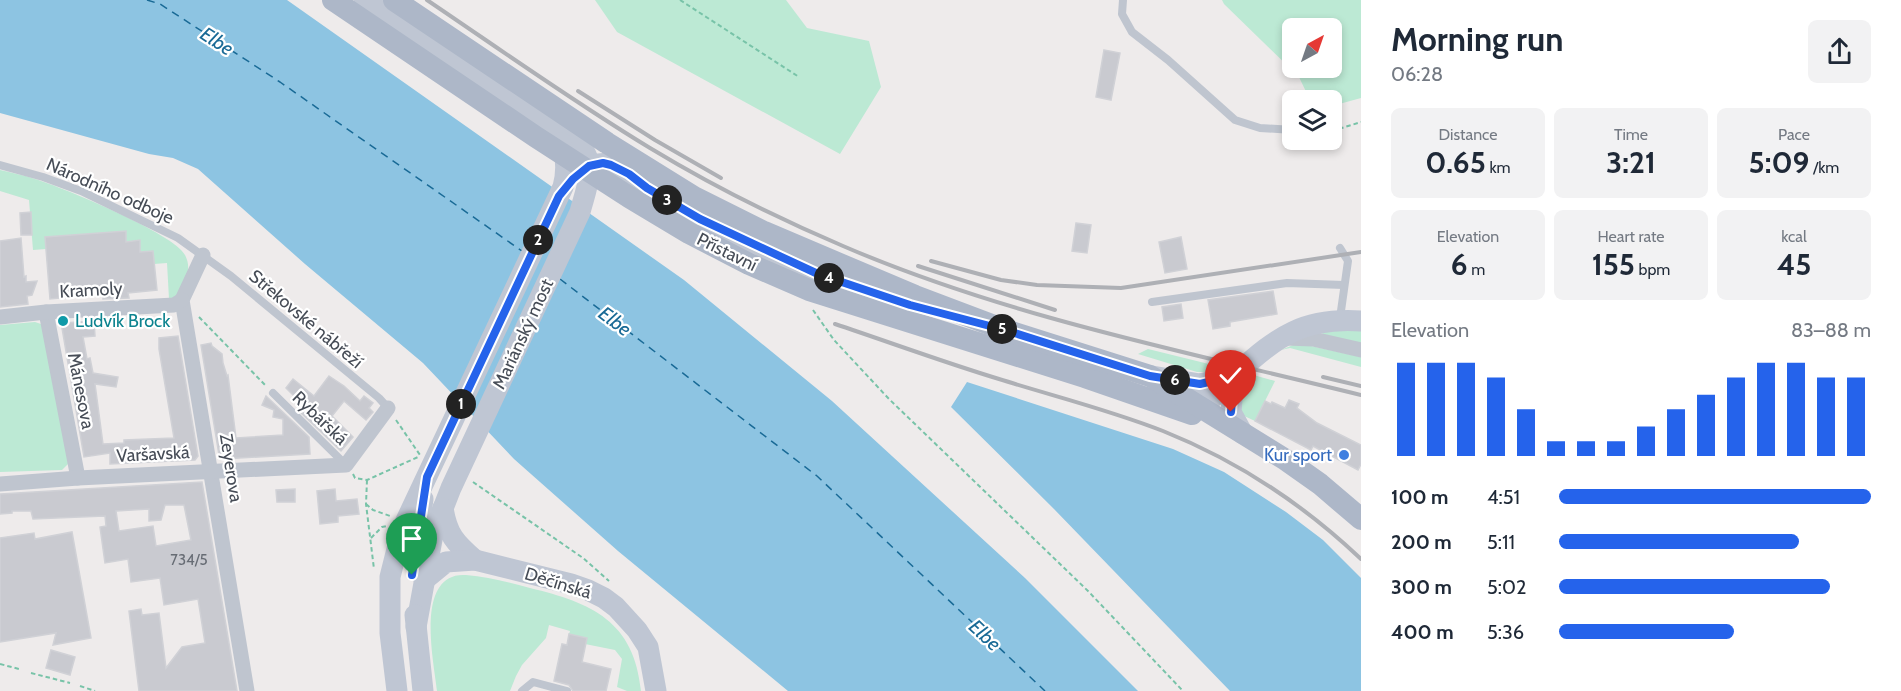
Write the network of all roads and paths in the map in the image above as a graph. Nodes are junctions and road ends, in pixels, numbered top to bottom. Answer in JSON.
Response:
{"nodes":[{"id":1,"x":333,"y":0,"type":"edge"},
{"id":2,"x":364,"y":0,"type":"edge"},
{"id":3,"x":394,"y":0,"type":"edge"},
{"id":4,"x":680,"y":0,"type":"edge"},
{"id":5,"x":1123,"y":0,"type":"edge"},
{"id":6,"x":799,"y":77,"type":"dead end"},
{"id":7,"x":544,"y":122,"type":"junction"},
{"id":8,"x":1361,"y":122,"type":"edge"},
{"id":9,"x":1342,"y":128,"type":"edge"},
{"id":10,"x":1282,"y":130,"type":"edge"},
{"id":11,"x":0,"y":165,"type":"edge"},
{"id":12,"x":589,"y":166,"type":"junction"},
{"id":13,"x":647,"y":188,"type":"junction"},
{"id":14,"x":559,"y":196,"type":"junction"},
{"id":15,"x":580,"y":212,"type":"junction"},
{"id":16,"x":1340,"y":248,"type":"dead end"},
{"id":17,"x":203,"y":255,"type":"junction"},
{"id":18,"x":818,"y":274,"type":"junction"},
{"id":19,"x":1344,"y":285,"type":"junction"},
{"id":20,"x":182,"y":300,"type":"junction"},
{"id":21,"x":1152,"y":302,"type":"dead end"},
{"id":22,"x":812,"y":308,"type":"dead end"},
{"id":23,"x":46,"y":312,"type":"junction"},
{"id":24,"x":0,"y":317,"type":"edge"},
{"id":25,"x":1350,"y":320,"type":"edge"},
{"id":26,"x":1005,"y":330,"type":"junction"},
{"id":27,"x":964,"y":338,"type":"junction"},
{"id":28,"x":1280,"y":338,"type":"junction"},
{"id":29,"x":1361,"y":350,"type":"edge"},
{"id":30,"x":1150,"y":376,"type":"junction"},
{"id":31,"x":1234,"y":376,"type":"junction"},
{"id":32,"x":273,"y":393,"type":"joint"},
{"id":33,"x":1199,"y":405,"type":"junction"},
{"id":34,"x":1174,"y":406,"type":"junction"},
{"id":35,"x":388,"y":408,"type":"junction"},
{"id":36,"x":1243,"y":434,"type":"junction"},
{"id":37,"x":346,"y":465,"type":"junction"},
{"id":38,"x":424,"y":467,"type":"junction"},
{"id":39,"x":212,"y":471,"type":"junction"},
{"id":40,"x":78,"y":478,"type":"junction"},
{"id":41,"x":367,"y":480,"type":"junction"},
{"id":42,"x":474,"y":482,"type":"dead end"},
{"id":43,"x":0,"y":483,"type":"edge"},
{"id":44,"x":447,"y":498,"type":"junction"},
{"id":45,"x":366,"y":504,"type":"junction"},
{"id":46,"x":394,"y":518,"type":"dead end"},
{"id":47,"x":1361,"y":519,"type":"edge"},
{"id":48,"x":371,"y":538,"type":"dead end"},
{"id":49,"x":475,"y":560,"type":"junction"},
{"id":50,"x":424,"y":580,"type":"junction"},
{"id":51,"x":609,"y":582,"type":"dead end"},
{"id":52,"x":416,"y":627,"type":"junction"},
{"id":53,"x":0,"y":664,"type":"edge"},
{"id":54,"x":19,"y":669,"type":"dead end"},
{"id":55,"x":31,"y":673,"type":"dead end"},
{"id":56,"x":70,"y":683,"type":"dead end"},
{"id":57,"x":80,"y":686,"type":"dead end"},
{"id":58,"x":95,"y":691,"type":"edge"},
{"id":59,"x":247,"y":691,"type":"edge"},
{"id":60,"x":397,"y":691,"type":"edge"},
{"id":61,"x":423,"y":691,"type":"edge"},
{"id":62,"x":522,"y":691,"type":"edge"},
{"id":63,"x":567,"y":691,"type":"edge"},
{"id":64,"x":656,"y":691,"type":"edge"},
{"id":65,"x":1183,"y":691,"type":"edge"}],
"edges":[{"from":1,"to":27,"type":"main road","name":"Přístavní"},
{"from":2,"to":7,"type":"street"},
{"from":3,"to":26,"type":"main road","name":"Přístavní"},
{"from":4,"to":6,"type":"path"},
{"from":5,"to":10,"type":"lane"},
{"from":7,"to":12,"type":"street"},
{"from":7,"to":14,"type":"street","name":"Mariánský most"},
{"from":8,"to":9,"type":"path"},
{"from":11,"to":17,"type":"lane","name":"Národního odboje"},
{"from":12,"to":13,"type":"street"},
{"from":12,"to":14,"type":"street","name":"Mariánský most"},
{"from":12,"to":15,"type":"street","name":"Mariánský most"},
{"from":13,"to":15,"type":"street","name":"Mariánský most"},
{"from":13,"to":18,"type":"street","name":"Přístavní"},
{"from":14,"to":38,"type":"street","name":"Mariánský most"},
{"from":15,"to":44,"type":"street","name":"Mariánský most"},
{"from":16,"to":19,"type":"lane"},
{"from":17,"to":20,"type":"street"},
{"from":17,"to":35,"type":"lane","name":"Střekovské nábřeží"},
{"from":18,"to":26,"type":"street","name":"Přístavní"},
{"from":18,"to":27,"type":"street","name":"Přístavní"},
{"from":19,"to":21,"type":"lane"},
{"from":19,"to":25,"type":"lane"},
{"from":20,"to":23,"type":"street","name":"Kramoly"},
{"from":20,"to":32,"type":"path"},
{"from":20,"to":39,"type":"street","name":"Zeyerova"},
{"from":22,"to":65,"type":"path"},
{"from":23,"to":24,"type":"street","name":"Kramoly"},
{"from":23,"to":40,"type":"street","name":"Mánesova"},
{"from":25,"to":28,"type":"street"},
{"from":26,"to":30,"type":"main road","name":"Přístavní"},
{"from":27,"to":34,"type":"main road","name":"Přístavní"},
{"from":28,"to":29,"type":"street"},
{"from":28,"to":31,"type":"street"},
{"from":30,"to":31,"type":"street"},
{"from":30,"to":33,"type":"main road","name":"Přístavní"},
{"from":31,"to":33,"type":"street"},
{"from":31,"to":36,"type":"street"},
{"from":32,"to":37,"type":"lane","name":"Rybářská"},
{"from":33,"to":34,"type":"street"},
{"from":33,"to":36,"type":"main road","name":"Přístavní"},
{"from":34,"to":36,"type":"main road","name":"Přístavní"},
{"from":35,"to":37,"type":"street"},
{"from":35,"to":38,"type":"path"},
{"from":36,"to":47,"type":"main road","name":"Přístavní"},
{"from":37,"to":39,"type":"street","name":"Varšavská"},
{"from":37,"to":41,"type":"path"},
{"from":38,"to":41,"type":"path"},
{"from":38,"to":52,"type":"street"},
{"from":38,"to":60,"type":"street"},
{"from":39,"to":40,"type":"street","name":"Varšavská"},
{"from":39,"to":59,"type":"street","name":"Zeyerova"},
{"from":40,"to":43,"type":"street","name":"Varšavská"},
{"from":41,"to":45,"type":"path"},
{"from":42,"to":51,"type":"path"},
{"from":44,"to":49,"type":"street"},
{"from":44,"to":50,"type":"street","name":"Mariánský most"},
{"from":45,"to":46,"type":"path"},
{"from":45,"to":48,"type":"path"},
{"from":49,"to":50,"type":"street","name":"Děčínská"},
{"from":49,"to":64,"type":"street","name":"Děčínská"},
{"from":50,"to":52,"type":"street","name":"Mariánský most"},
{"from":52,"to":61,"type":"street"},
{"from":53,"to":54,"type":"path"},
{"from":55,"to":56,"type":"path"},
{"from":57,"to":58,"type":"path"},
{"from":62,"to":63,"type":"lane"}]}
